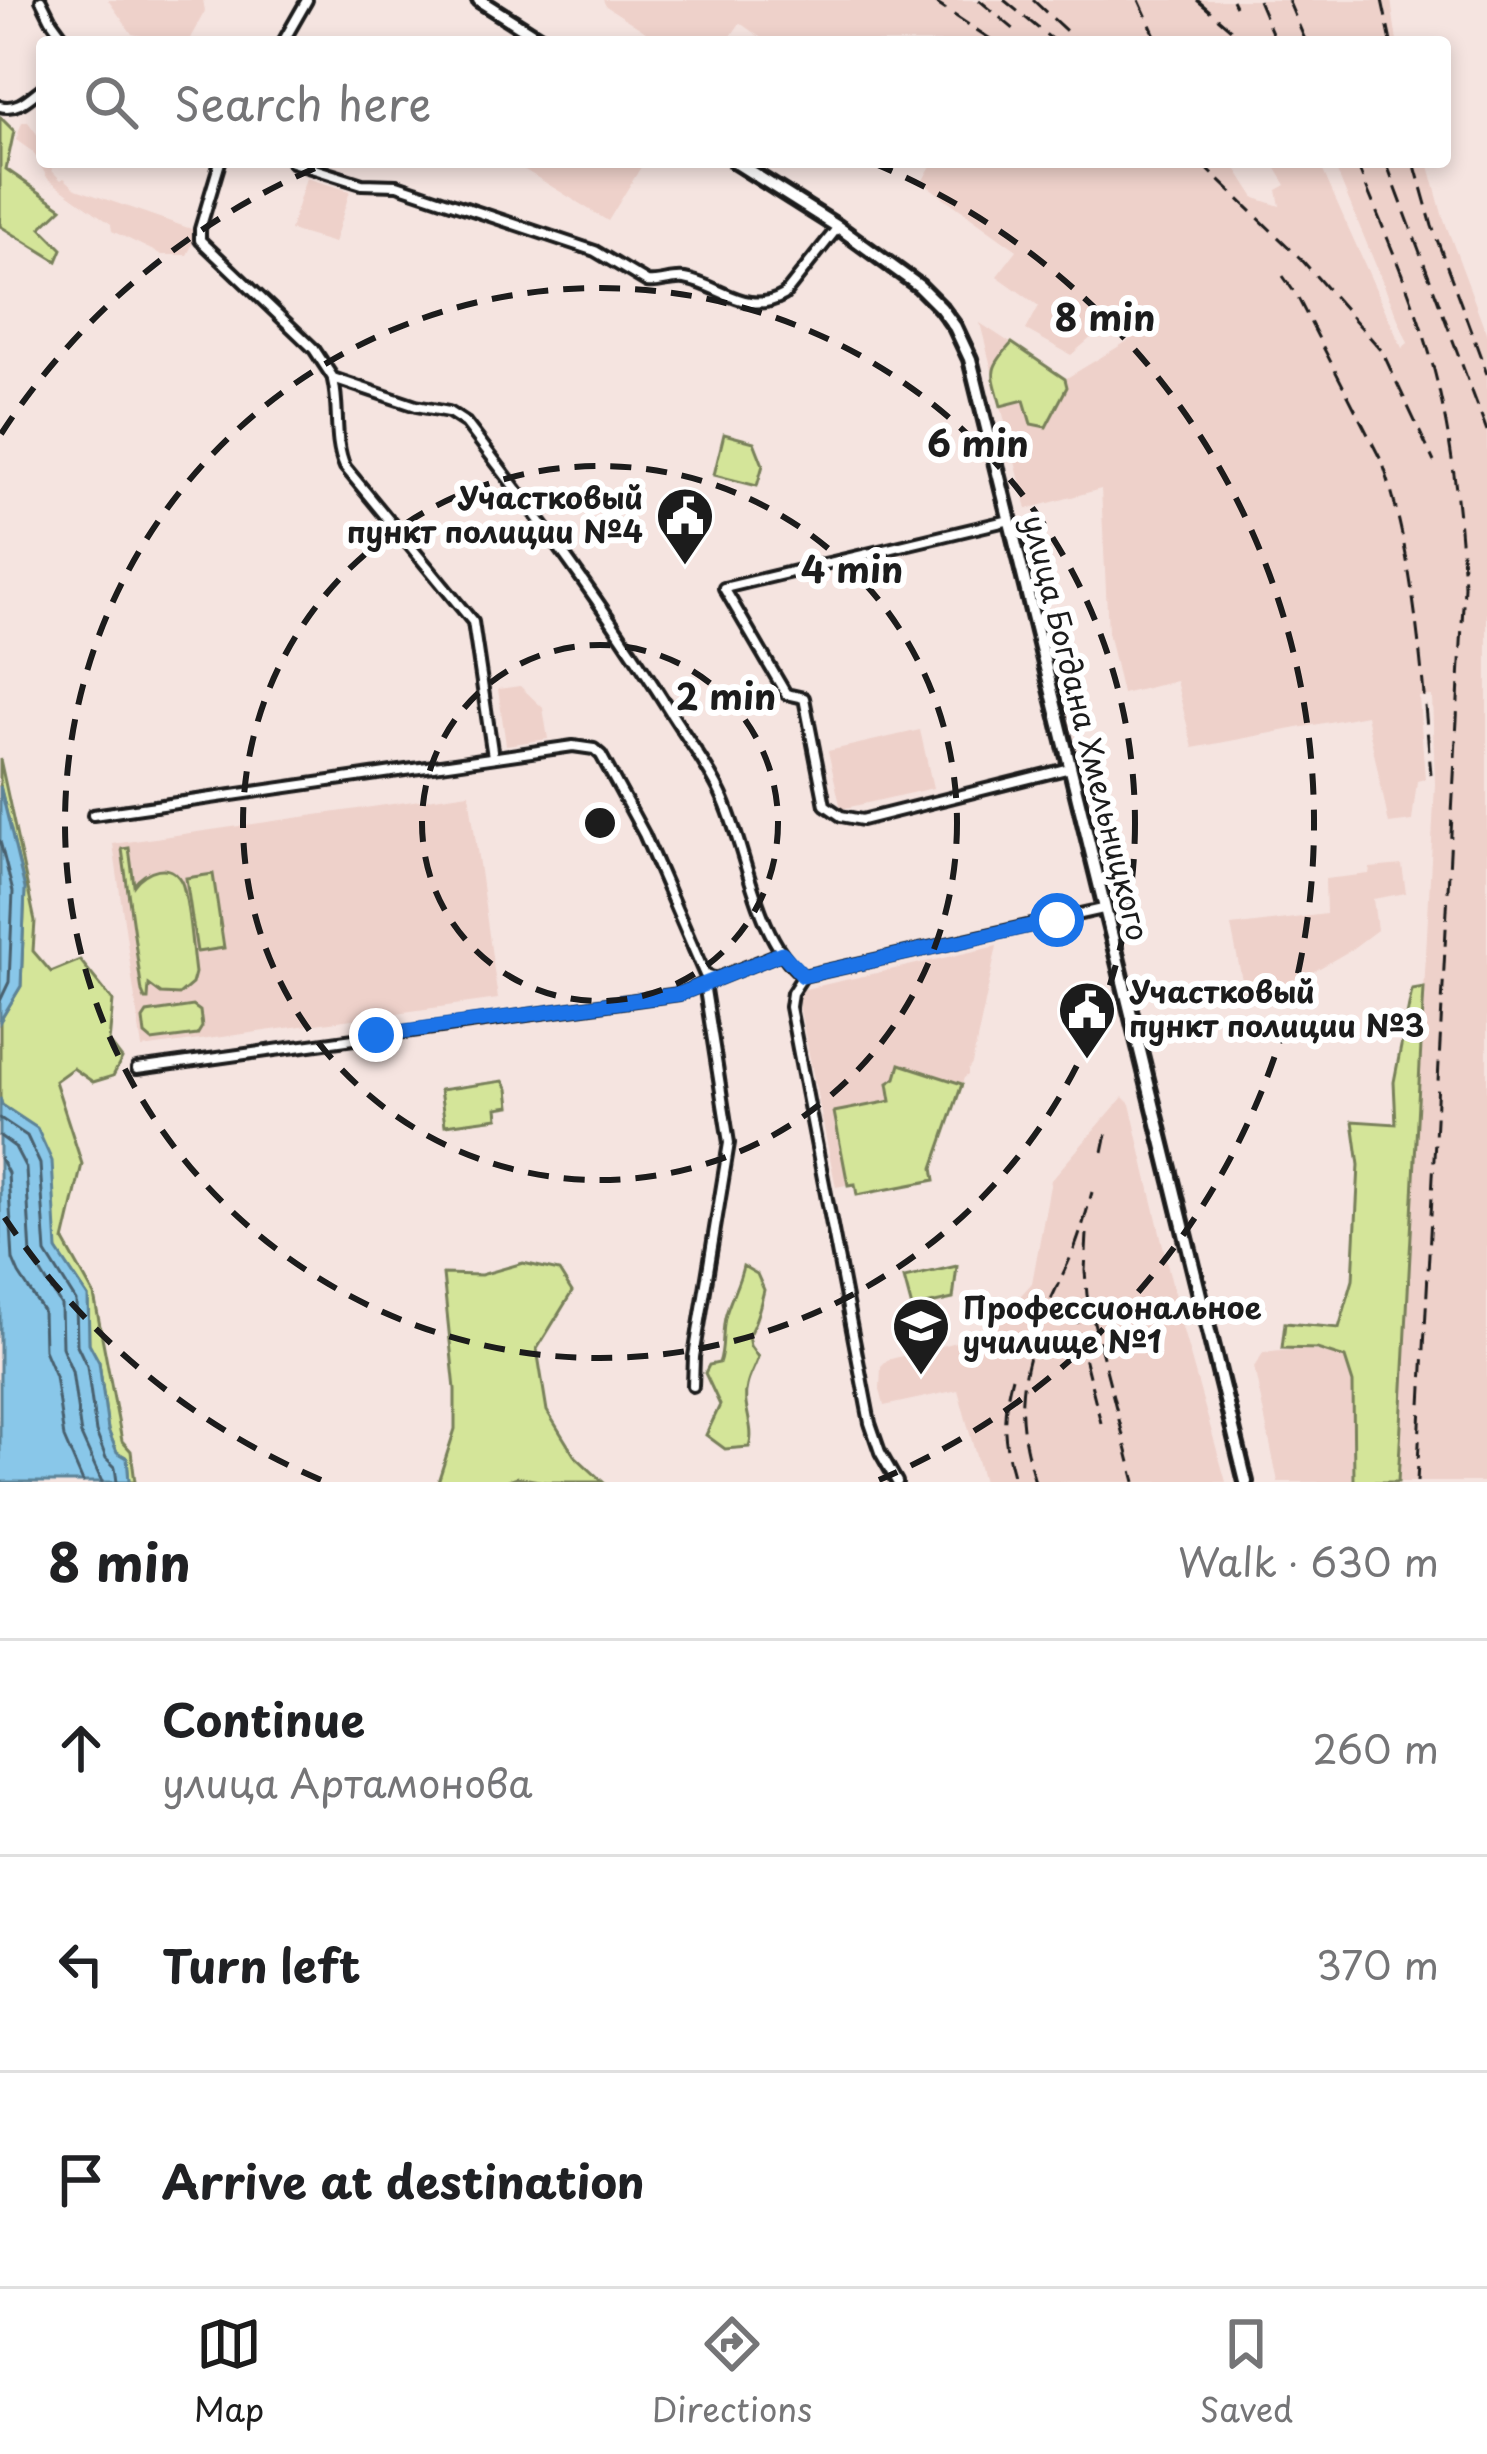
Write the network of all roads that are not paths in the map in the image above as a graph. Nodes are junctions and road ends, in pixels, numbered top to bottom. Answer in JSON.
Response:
{"nodes":[{"id":1,"x":41,"y":0,"type":"edge"},
{"id":2,"x":307,"y":0,"type":"edge"},
{"id":3,"x":479,"y":0,"type":"edge"},
{"id":4,"x":63,"y":36,"type":"edge"},
{"id":5,"x":286,"y":36,"type":"edge"},
{"id":6,"x":536,"y":36,"type":"edge"},
{"id":7,"x":36,"y":93,"type":"edge"},
{"id":8,"x":0,"y":106,"type":"edge"},
{"id":9,"x":218,"y":168,"type":"edge"},
{"id":10,"x":311,"y":168,"type":"edge"},
{"id":11,"x":745,"y":168,"type":"edge"},
{"id":12,"x":838,"y":227,"type":"junction"},
{"id":13,"x":333,"y":378,"type":"junction"},
{"id":14,"x":1010,"y":520,"type":"junction"},
{"id":15,"x":493,"y":758,"type":"junction"},
{"id":16,"x":1070,"y":768,"type":"junction"},
{"id":17,"x":93,"y":815,"type":"dead end"},
{"id":18,"x":1103,"y":909,"type":"junction"},
{"id":19,"x":782,"y":953,"type":"junction"},
{"id":20,"x":803,"y":976,"type":"junction"},
{"id":21,"x":709,"y":981,"type":"junction"},
{"id":22,"x":137,"y":1069,"type":"dead end"},
{"id":23,"x":693,"y":1386,"type":"dead end"},
{"id":24,"x":897,"y":1482,"type":"edge"},
{"id":25,"x":1246,"y":1482,"type":"edge"}],
"edges":[{"from":1,"to":4,"type":"street"},
{"from":2,"to":5,"type":"street"},
{"from":3,"to":6,"type":"main road"},
{"from":7,"to":8,"type":"street"},
{"from":9,"to":13,"type":"street"},
{"from":10,"to":12,"type":"street"},
{"from":11,"to":12,"type":"main road","name":"улица Богдана Хмельницкого"},
{"from":12,"to":14,"type":"main road","name":"улица Богдана Хмельницкого"},
{"from":13,"to":15,"type":"street"},
{"from":13,"to":19,"type":"street"},
{"from":14,"to":16,"type":"main road","name":"улица Богдана Хмельницкого"},
{"from":14,"to":16,"type":"street"},
{"from":15,"to":17,"type":"street"},
{"from":15,"to":21,"type":"street"},
{"from":16,"to":18,"type":"main road","name":"улица Богдана Хмельницкого"},
{"from":18,"to":20,"type":"street"},
{"from":18,"to":25,"type":"main road","name":"улица Богдана Хмельницкого"},
{"from":19,"to":20,"type":"street"},
{"from":19,"to":21,"type":"street"},
{"from":20,"to":24,"type":"street"},
{"from":21,"to":22,"type":"street"},
{"from":21,"to":23,"type":"street"}]}
